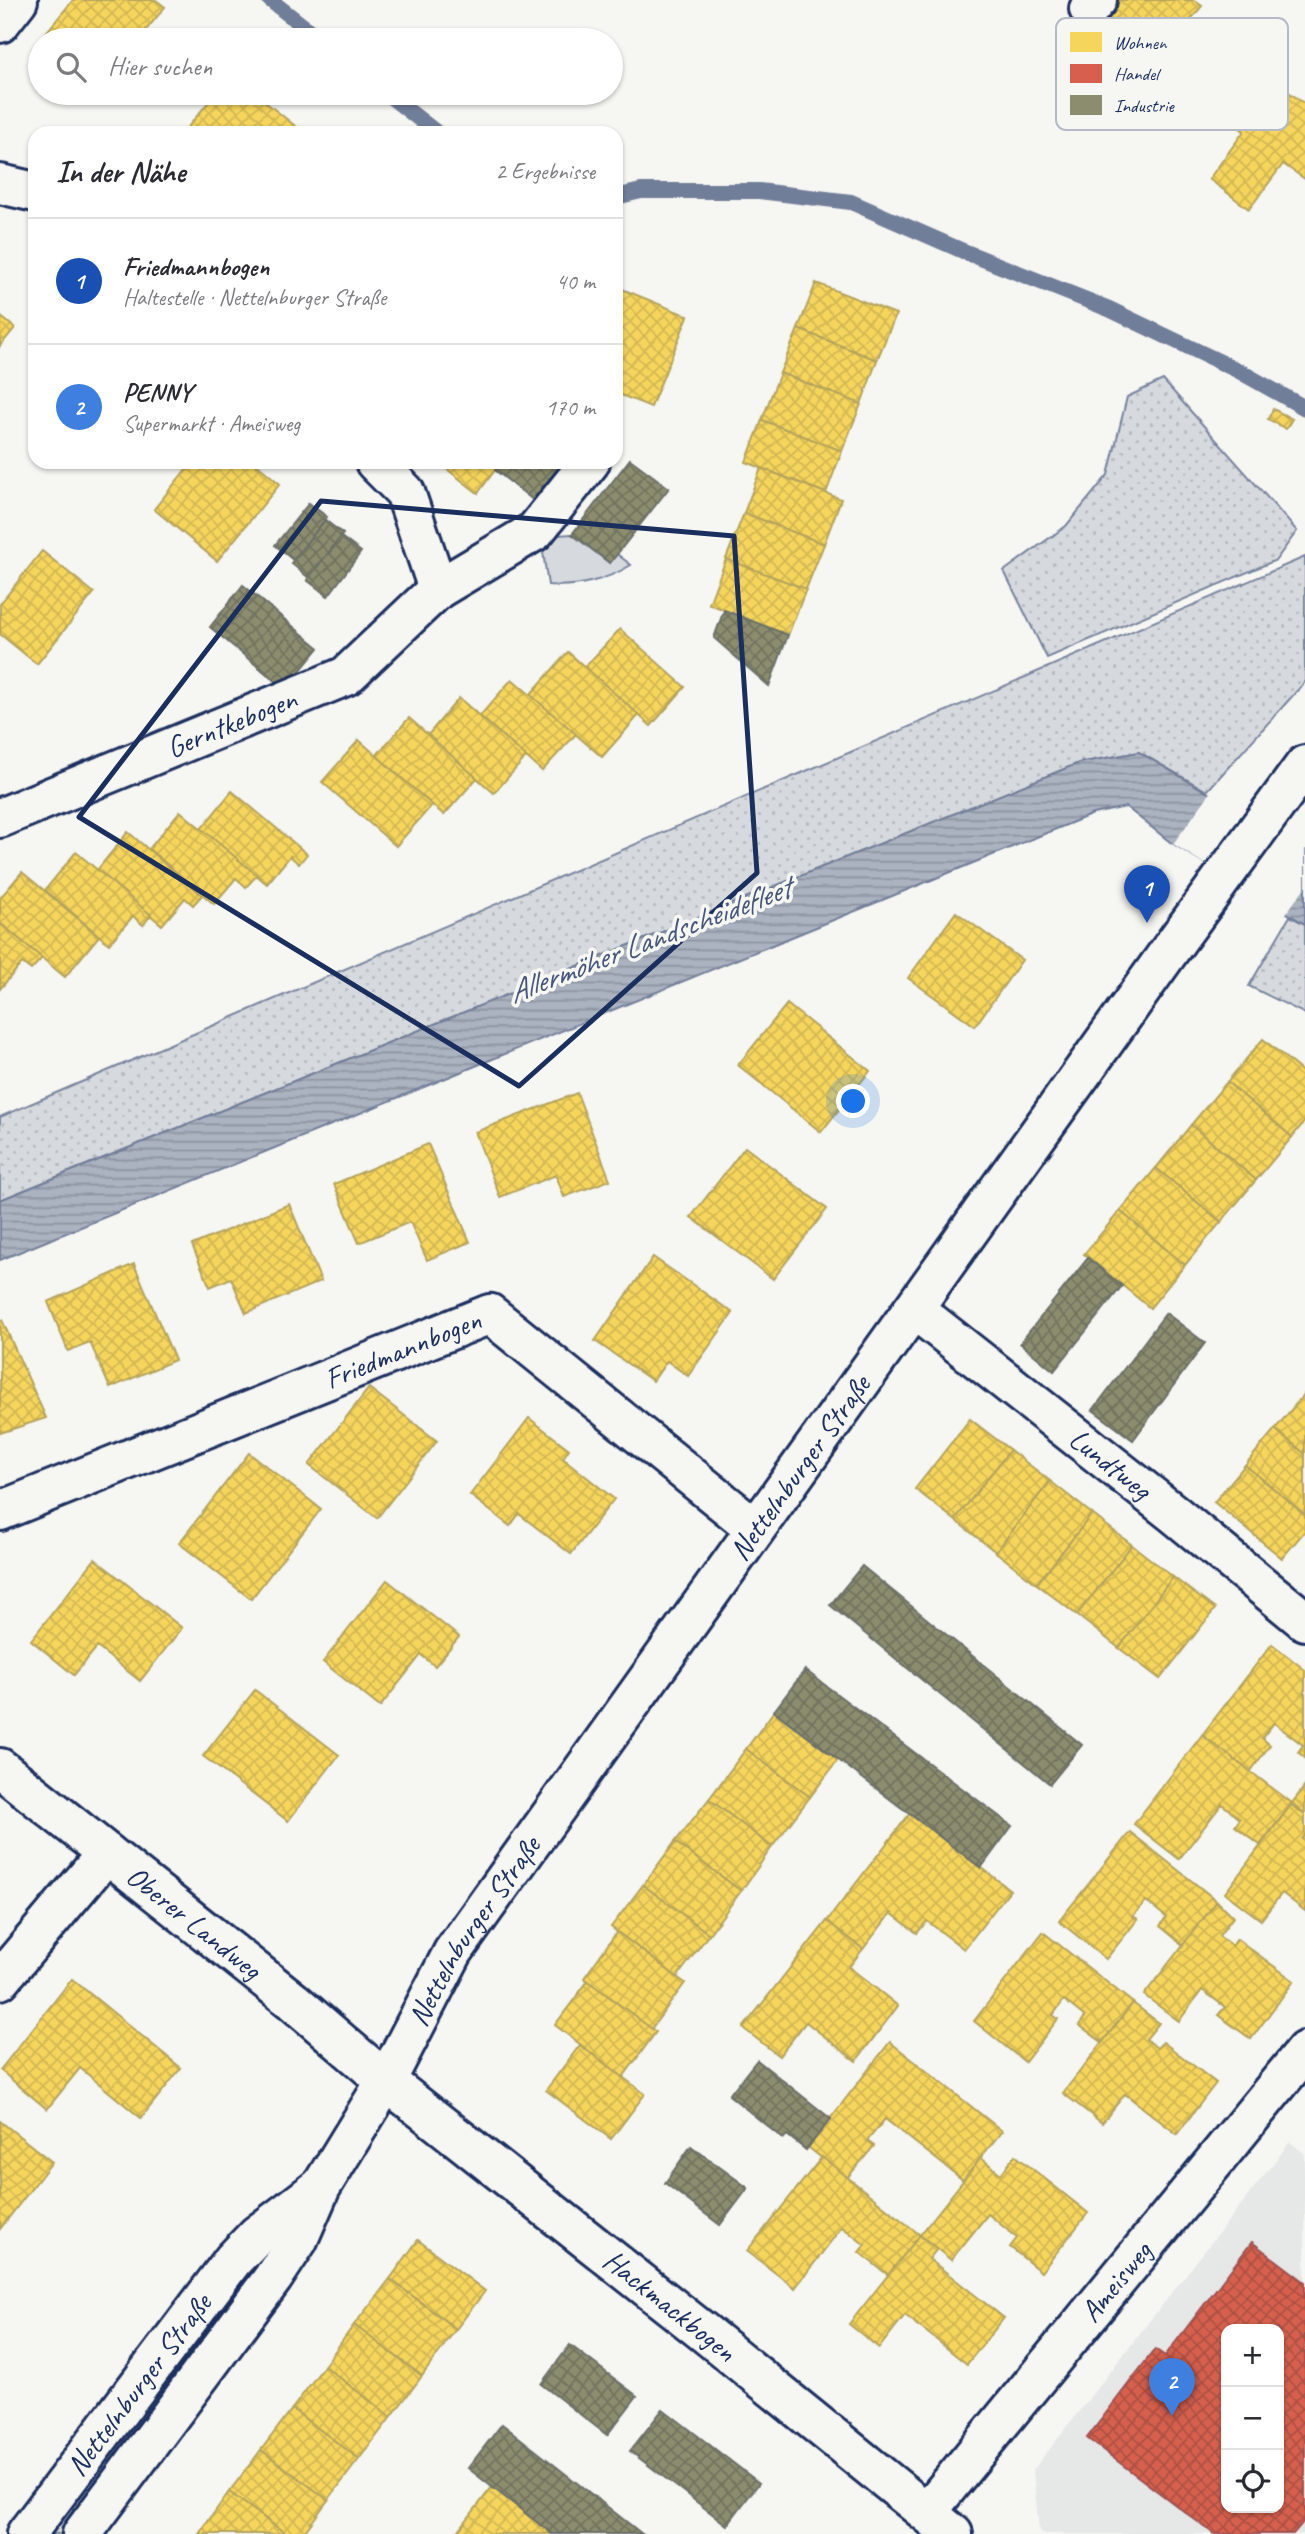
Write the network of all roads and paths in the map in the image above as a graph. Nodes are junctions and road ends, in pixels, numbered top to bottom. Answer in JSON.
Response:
{"nodes":[{"id":1,"x":18,"y":0,"type":"edge"},
{"id":2,"x":0,"y":23,"type":"edge"},
{"id":3,"x":0,"y":184,"type":"edge"},
{"id":4,"x":28,"y":190,"type":"edge"},
{"id":5,"x":382,"y":469,"type":"edge"},
{"id":6,"x":584,"y":469,"type":"edge"},
{"id":7,"x":438,"y":589,"type":"junction"},
{"id":8,"x":1305,"y":765,"type":"edge"},
{"id":9,"x":0,"y":818,"type":"edge"},
{"id":10,"x":914,"y":1309,"type":"junction"},
{"id":11,"x":0,"y":1511,"type":"edge"},
{"id":12,"x":755,"y":1528,"type":"junction"},
{"id":13,"x":1305,"y":1621,"type":"edge"},
{"id":14,"x":0,"y":1768,"type":"edge"},
{"id":15,"x":107,"y":1853,"type":"junction"},
{"id":16,"x":0,"y":1980,"type":"edge"},
{"id":17,"x":1305,"y":2051,"type":"edge"},
{"id":18,"x":386,"y":2081,"type":"junction"},
{"id":19,"x":321,"y":2187,"type":"junction"},
{"id":20,"x":940,"y":2523,"type":"edge"},
{"id":21,"x":26,"y":2534,"type":"edge"},
{"id":22,"x":82,"y":2534,"type":"edge"}],
"edges":[{"from":1,"to":2,"type":"street"},
{"from":3,"to":4,"type":"street"},
{"from":5,"to":7,"type":"street"},
{"from":6,"to":7,"type":"street","name":"Gerntkebogen"},
{"from":7,"to":9,"type":"street","name":"Gerntkebogen"},
{"from":8,"to":10,"type":"street","name":"Nettelnburger Straße"},
{"from":10,"to":12,"type":"street","name":"Nettelnburger Straße"},
{"from":10,"to":13,"type":"street","name":"Lundtweg"},
{"from":11,"to":12,"type":"street","name":"Friedmannbogen"},
{"from":12,"to":18,"type":"street","name":"Nettelnburger Straße"},
{"from":14,"to":15,"type":"street","name":"Oberer Landweg"},
{"from":15,"to":16,"type":"street"},
{"from":15,"to":18,"type":"street","name":"Oberer Landweg"},
{"from":17,"to":20,"type":"street","name":"Ameisweg"},
{"from":18,"to":19,"type":"street","name":"Nettelnburger Straße"},
{"from":18,"to":20,"type":"street","name":"Hackmackbogen"},
{"from":19,"to":21,"type":"street","name":"Nettelnburger Straße"},
{"from":19,"to":22,"type":"street","name":"Nettelnburger Straße"}]}
